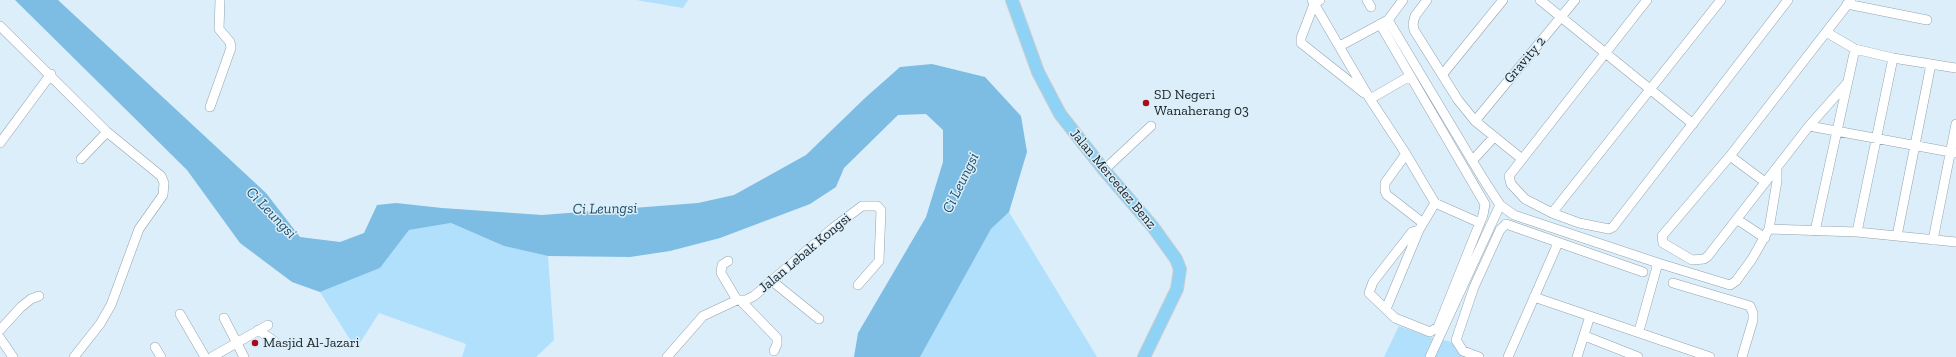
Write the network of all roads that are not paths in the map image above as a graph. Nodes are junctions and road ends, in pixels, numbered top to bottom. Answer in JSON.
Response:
{"nodes":[{"id":1,"x":220,"y":0,"type":"edge"},
{"id":2,"x":1012,"y":0,"type":"edge"},
{"id":3,"x":1403,"y":0,"type":"edge"},
{"id":4,"x":1427,"y":0,"type":"edge"},
{"id":5,"x":1503,"y":0,"type":"edge"},
{"id":6,"x":1540,"y":0,"type":"edge"},
{"id":7,"x":1575,"y":0,"type":"edge"},
{"id":8,"x":1647,"y":0,"type":"edge"},
{"id":9,"x":1721,"y":0,"type":"edge"},
{"id":10,"x":1316,"y":1,"type":"edge"},
{"id":11,"x":1786,"y":1,"type":"edge"},
{"id":12,"x":1849,"y":2,"type":"edge"},
{"id":13,"x":1561,"y":17,"type":"junction"},
{"id":14,"x":1927,"y":20,"type":"dead end"},
{"id":15,"x":1384,"y":22,"type":"junction"},
{"id":16,"x":0,"y":26,"type":"edge"},
{"id":17,"x":1826,"y":32,"type":"junction"},
{"id":18,"x":1340,"y":46,"type":"junction"},
{"id":19,"x":1855,"y":49,"type":"junction"},
{"id":20,"x":1606,"y":53,"type":"junction"},
{"id":21,"x":1893,"y":58,"type":"junction"},
{"id":22,"x":1931,"y":64,"type":"junction"},
{"id":23,"x":1956,"y":68,"type":"edge"},
{"id":24,"x":51,"y":74,"type":"junction"},
{"id":25,"x":1442,"y":75,"type":"junction"},
{"id":26,"x":1410,"y":76,"type":"junction"},
{"id":27,"x":1848,"y":82,"type":"junction"},
{"id":28,"x":1650,"y":89,"type":"junction"},
{"id":29,"x":1369,"y":97,"type":"junction"},
{"id":30,"x":210,"y":107,"type":"dead end"},
{"id":31,"x":1475,"y":121,"type":"junction"},
{"id":32,"x":1693,"y":124,"type":"junction"},
{"id":33,"x":1956,"y":124,"type":"edge"},
{"id":34,"x":1151,"y":126,"type":"dead end"},
{"id":35,"x":1809,"y":126,"type":"junction"},
{"id":36,"x":1837,"y":131,"type":"junction"},
{"id":37,"x":107,"y":132,"type":"junction"},
{"id":38,"x":1494,"y":137,"type":"junction"},
{"id":39,"x":1877,"y":139,"type":"junction"},
{"id":40,"x":0,"y":143,"type":"edge"},
{"id":41,"x":1914,"y":145,"type":"junction"},
{"id":42,"x":1953,"y":153,"type":"edge"},
{"id":43,"x":1406,"y":154,"type":"junction"},
{"id":44,"x":1730,"y":156,"type":"junction"},
{"id":45,"x":81,"y":159,"type":"dead end"},
{"id":46,"x":1522,"y":159,"type":"junction"},
{"id":47,"x":1472,"y":161,"type":"junction"},
{"id":48,"x":1777,"y":167,"type":"junction"},
{"id":49,"x":1104,"y":170,"type":"junction"},
{"id":50,"x":1764,"y":182,"type":"junction"},
{"id":51,"x":1435,"y":203,"type":"junction"},
{"id":52,"x":1500,"y":205,"type":"junction"},
{"id":53,"x":1552,"y":214,"type":"junction"},
{"id":54,"x":1738,"y":220,"type":"junction"},
{"id":55,"x":1480,"y":223,"type":"junction"},
{"id":56,"x":1421,"y":226,"type":"junction"},
{"id":57,"x":1769,"y":229,"type":"junction"},
{"id":58,"x":1815,"y":231,"type":"junction"},
{"id":59,"x":1857,"y":232,"type":"junction"},
{"id":60,"x":1897,"y":236,"type":"junction"},
{"id":61,"x":1765,"y":238,"type":"junction"},
{"id":62,"x":1933,"y":240,"type":"junction"},
{"id":63,"x":1956,"y":242,"type":"edge"},
{"id":64,"x":1558,"y":243,"type":"junction"},
{"id":65,"x":728,"y":260,"type":"dead end"},
{"id":66,"x":1658,"y":263,"type":"junction"},
{"id":67,"x":1643,"y":272,"type":"dead end"},
{"id":68,"x":772,"y":281,"type":"junction"},
{"id":69,"x":1673,"y":283,"type":"dead end"},
{"id":70,"x":858,"y":285,"type":"dead end"},
{"id":71,"x":39,"y":296,"type":"dead end"},
{"id":72,"x":1534,"y":297,"type":"junction"},
{"id":73,"x":739,"y":300,"type":"junction"},
{"id":74,"x":1386,"y":309,"type":"junction"},
{"id":75,"x":180,"y":314,"type":"dead end"},
{"id":76,"x":1590,"y":316,"type":"junction"},
{"id":77,"x":224,"y":318,"type":"dead end"},
{"id":78,"x":819,"y":319,"type":"dead end"},
{"id":79,"x":268,"y":325,"type":"dead end"},
{"id":80,"x":0,"y":330,"type":"edge"},
{"id":81,"x":258,"y":330,"type":"junction"},
{"id":82,"x":1639,"y":331,"type":"junction"},
{"id":83,"x":1585,"y":336,"type":"junction"},
{"id":84,"x":0,"y":338,"type":"edge"},
{"id":85,"x":274,"y":341,"type":"dead end"},
{"id":86,"x":236,"y":343,"type":"junction"},
{"id":87,"x":155,"y":347,"type":"dead end"},
{"id":88,"x":774,"y":351,"type":"dead end"},
{"id":89,"x":13,"y":357,"type":"edge"},
{"id":90,"x":74,"y":357,"type":"edge"},
{"id":91,"x":161,"y":357,"type":"edge"},
{"id":92,"x":205,"y":357,"type":"edge"},
{"id":93,"x":212,"y":357,"type":"edge"},
{"id":94,"x":244,"y":357,"type":"edge"},
{"id":95,"x":667,"y":357,"type":"edge"},
{"id":96,"x":1144,"y":357,"type":"edge"},
{"id":97,"x":1430,"y":357,"type":"edge"},
{"id":98,"x":1479,"y":357,"type":"edge"},
{"id":99,"x":1508,"y":357,"type":"edge"},
{"id":100,"x":1577,"y":357,"type":"edge"},
{"id":101,"x":1638,"y":357,"type":"edge"},
{"id":102,"x":1709,"y":357,"type":"edge"},
{"id":103,"x":1742,"y":357,"type":"edge"}],
"edges":[{"from":1,"to":30,"type":"street"},
{"from":2,"to":49,"type":"main road","name":"Jalan Mercedez Benz"},
{"from":3,"to":15,"type":"street"},
{"from":4,"to":25,"type":"street"},
{"from":5,"to":25,"type":"street"},
{"from":6,"to":13,"type":"street"},
{"from":7,"to":13,"type":"street","name":"Gravity 2"},
{"from":8,"to":20,"type":"street"},
{"from":9,"to":28,"type":"street"},
{"from":10,"to":18,"type":"street"},
{"from":10,"to":29,"type":"street"},
{"from":11,"to":32,"type":"street"},
{"from":12,"to":14,"type":"street"},
{"from":12,"to":17,"type":"street"},
{"from":13,"to":20,"type":"street"},
{"from":13,"to":31,"type":"street","name":"Gravity 2"},
{"from":15,"to":18,"type":"street"},
{"from":15,"to":26,"type":"street"},
{"from":15,"to":47,"type":"street"},
{"from":16,"to":24,"type":"street"},
{"from":17,"to":19,"type":"street"},
{"from":17,"to":44,"type":"street"},
{"from":18,"to":29,"type":"street"},
{"from":19,"to":21,"type":"street"},
{"from":19,"to":27,"type":"street"},
{"from":20,"to":28,"type":"street"},
{"from":20,"to":46,"type":"street"},
{"from":21,"to":22,"type":"street"},
{"from":21,"to":39,"type":"street"},
{"from":22,"to":23,"type":"street"},
{"from":22,"to":41,"type":"street"},
{"from":24,"to":37,"type":"street"},
{"from":24,"to":40,"type":"street"},
{"from":25,"to":31,"type":"street"},
{"from":26,"to":29,"type":"street"},
{"from":26,"to":55,"type":"street"},
{"from":27,"to":35,"type":"street"},
{"from":27,"to":36,"type":"street"},
{"from":28,"to":32,"type":"street"},
{"from":28,"to":53,"type":"street"},
{"from":29,"to":43,"type":"street"},
{"from":31,"to":38,"type":"street"},
{"from":32,"to":53,"type":"street"},
{"from":33,"to":42,"type":"street"},
{"from":34,"to":49,"type":"street"},
{"from":35,"to":36,"type":"street"},
{"from":35,"to":48,"type":"street"},
{"from":36,"to":39,"type":"street"},
{"from":36,"to":58,"type":"street"},
{"from":37,"to":45,"type":"street"},
{"from":37,"to":90,"type":"street"},
{"from":38,"to":46,"type":"street"},
{"from":38,"to":47,"type":"street"},
{"from":39,"to":41,"type":"street"},
{"from":39,"to":59,"type":"street"},
{"from":41,"to":42,"type":"street"},
{"from":41,"to":60,"type":"street"},
{"from":42,"to":62,"type":"street"},
{"from":43,"to":51,"type":"street"},
{"from":43,"to":56,"type":"street"},
{"from":44,"to":50,"type":"street"},
{"from":44,"to":54,"type":"street"},
{"from":46,"to":53,"type":"street"},
{"from":47,"to":52,"type":"street"},
{"from":48,"to":50,"type":"street"},
{"from":48,"to":57,"type":"street"},
{"from":49,"to":96,"type":"main road","name":"Jalan Mercedez Benz"},
{"from":50,"to":54,"type":"street"},
{"from":51,"to":55,"type":"street"},
{"from":51,"to":56,"type":"street"},
{"from":52,"to":66,"type":"street"},
{"from":52,"to":97,"type":"street"},
{"from":54,"to":61,"type":"street"},
{"from":55,"to":74,"type":"street"},
{"from":56,"to":74,"type":"street"},
{"from":56,"to":74,"type":"street"},
{"from":57,"to":58,"type":"street"},
{"from":57,"to":61,"type":"street"},
{"from":58,"to":59,"type":"street"},
{"from":59,"to":60,"type":"street"},
{"from":60,"to":62,"type":"street"},
{"from":61,"to":66,"type":"street"},
{"from":62,"to":63,"type":"street"},
{"from":64,"to":67,"type":"street"},
{"from":64,"to":72,"type":"street"},
{"from":64,"to":98,"type":"street"},
{"from":65,"to":73,"type":"street"},
{"from":66,"to":82,"type":"street"},
{"from":68,"to":70,"type":"street","name":"Jalan Lebak Kongsi"},
{"from":68,"to":73,"type":"street","name":"Jalan Lebak Kongsi"},
{"from":68,"to":78,"type":"street"},
{"from":69,"to":103,"type":"street"},
{"from":71,"to":80,"type":"street"},
{"from":72,"to":76,"type":"street"},
{"from":72,"to":99,"type":"street"},
{"from":73,"to":88,"type":"street"},
{"from":73,"to":95,"type":"street","name":"Jalan Lebak Kongsi"},
{"from":75,"to":92,"type":"street"},
{"from":76,"to":82,"type":"street"},
{"from":76,"to":83,"type":"street"},
{"from":77,"to":86,"type":"street"},
{"from":79,"to":81,"type":"street"},
{"from":81,"to":85,"type":"street"},
{"from":81,"to":86,"type":"street"},
{"from":82,"to":102,"type":"street"},
{"from":83,"to":100,"type":"street"},
{"from":83,"to":101,"type":"street"},
{"from":84,"to":89,"type":"street"},
{"from":86,"to":93,"type":"street"},
{"from":86,"to":94,"type":"street"},
{"from":87,"to":91,"type":"street"}]}
